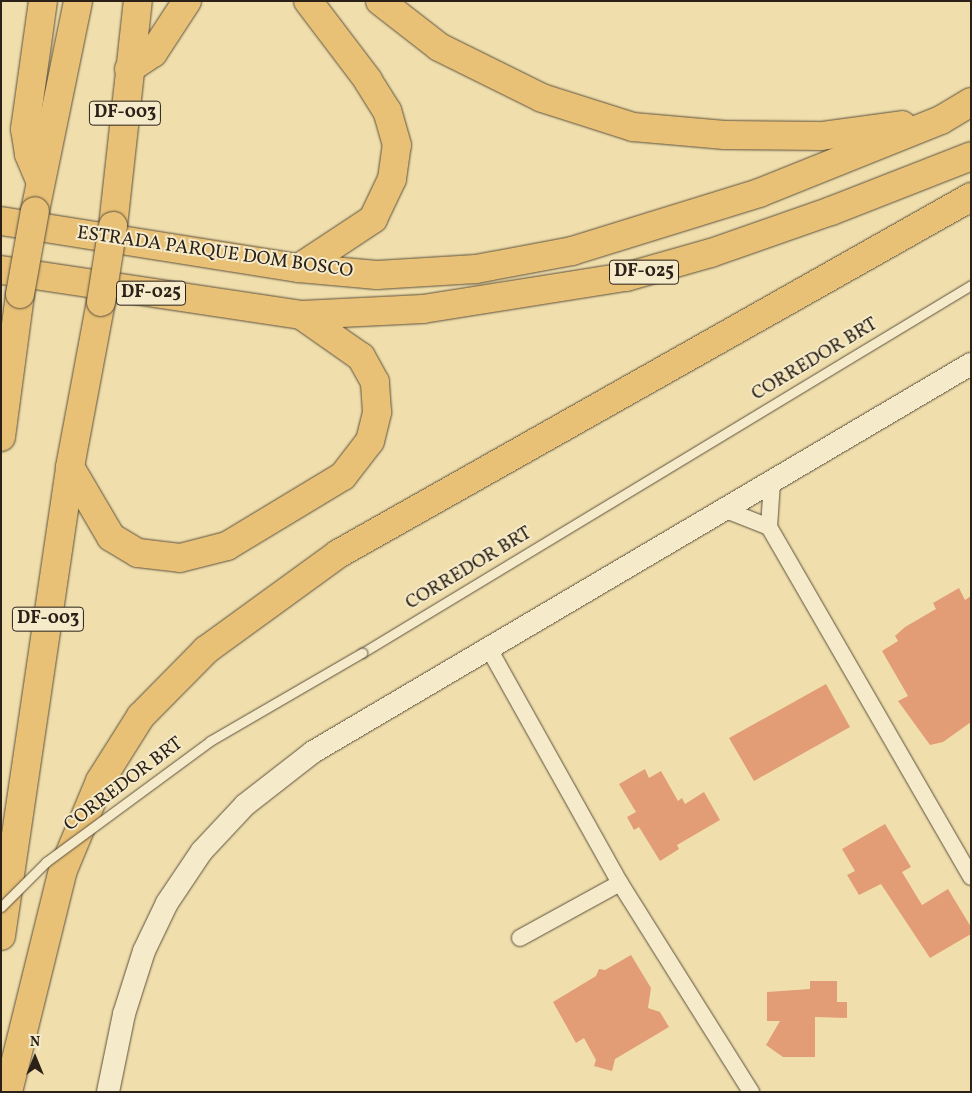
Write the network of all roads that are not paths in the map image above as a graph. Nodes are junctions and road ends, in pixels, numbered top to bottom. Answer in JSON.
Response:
{"nodes":[{"id":1,"x":43,"y":1,"type":"edge"},
{"id":2,"x":78,"y":1,"type":"edge"},
{"id":3,"x":138,"y":1,"type":"edge"},
{"id":4,"x":187,"y":1,"type":"edge"},
{"id":5,"x":308,"y":1,"type":"edge"},
{"id":6,"x":380,"y":1,"type":"edge"},
{"id":7,"x":130,"y":68,"type":"junction"},
{"id":8,"x":971,"y":102,"type":"edge"},
{"id":9,"x":941,"y":120,"type":"junction"},
{"id":10,"x":971,"y":156,"type":"edge"},
{"id":11,"x":39,"y":178,"type":"junction"},
{"id":12,"x":971,"y":197,"type":"edge"},
{"id":13,"x":1,"y":221,"type":"edge"},
{"id":14,"x":299,"y":268,"type":"junction"},
{"id":15,"x":1,"y":270,"type":"edge"},
{"id":16,"x":971,"y":285,"type":"edge"},
{"id":17,"x":301,"y":316,"type":"junction"},
{"id":18,"x":971,"y":364,"type":"edge"},
{"id":19,"x":1,"y":437,"type":"edge"},
{"id":20,"x":70,"y":467,"type":"junction"},
{"id":21,"x":772,"y":482,"type":"junction"},
{"id":22,"x":726,"y":510,"type":"junction"},
{"id":23,"x":770,"y":527,"type":"junction"},
{"id":24,"x":488,"y":647,"type":"junction"},
{"id":25,"x":971,"y":876,"type":"edge"},
{"id":26,"x":620,"y":883,"type":"junction"},
{"id":27,"x":1,"y":906,"type":"edge"},
{"id":28,"x":1,"y":936,"type":"edge"},
{"id":29,"x":520,"y":938,"type":"dead end"},
{"id":30,"x":8,"y":1092,"type":"edge"},
{"id":31,"x":108,"y":1092,"type":"edge"},
{"id":32,"x":751,"y":1092,"type":"edge"}],
"edges":[{"from":1,"to":11,"type":"highway"},
{"from":2,"to":11,"type":"highway"},
{"from":3,"to":7,"type":"highway","number":"DF-003"},
{"from":4,"to":7,"type":"highway"},
{"from":5,"to":14,"type":"highway"},
{"from":6,"to":9,"type":"highway"},
{"from":7,"to":20,"type":"highway","number":"DF-003","bridge":true},
{"from":8,"to":9,"type":"highway","name":"ESTRADA PARQUE DOM BOSCO","number":"DF-025"},
{"from":9,"to":14,"type":"highway","name":"ESTRADA PARQUE DOM BOSCO","number":"DF-025"},
{"from":10,"to":17,"type":"highway","number":"DF-025"},
{"from":11,"to":19,"type":"highway","bridge":true},
{"from":12,"to":30,"type":"highway"},
{"from":13,"to":14,"type":"highway","name":"ESTRADA PARQUE DOM BOSCO","number":"DF-025"},
{"from":15,"to":17,"type":"highway","number":"DF-025"},
{"from":16,"to":27,"type":"lane","name":"CORREDOR BRT","bridge":true},
{"from":17,"to":20,"type":"highway"},
{"from":18,"to":21,"type":"main road"},
{"from":20,"to":28,"type":"highway","number":"DF-003"},
{"from":21,"to":22,"type":"main road"},
{"from":21,"to":23,"type":"street"},
{"from":22,"to":23,"type":"street"},
{"from":22,"to":24,"type":"main road"},
{"from":23,"to":25,"type":"street"},
{"from":24,"to":26,"type":"street"},
{"from":24,"to":31,"type":"main road"},
{"from":26,"to":29,"type":"street"},
{"from":26,"to":32,"type":"street"}]}
